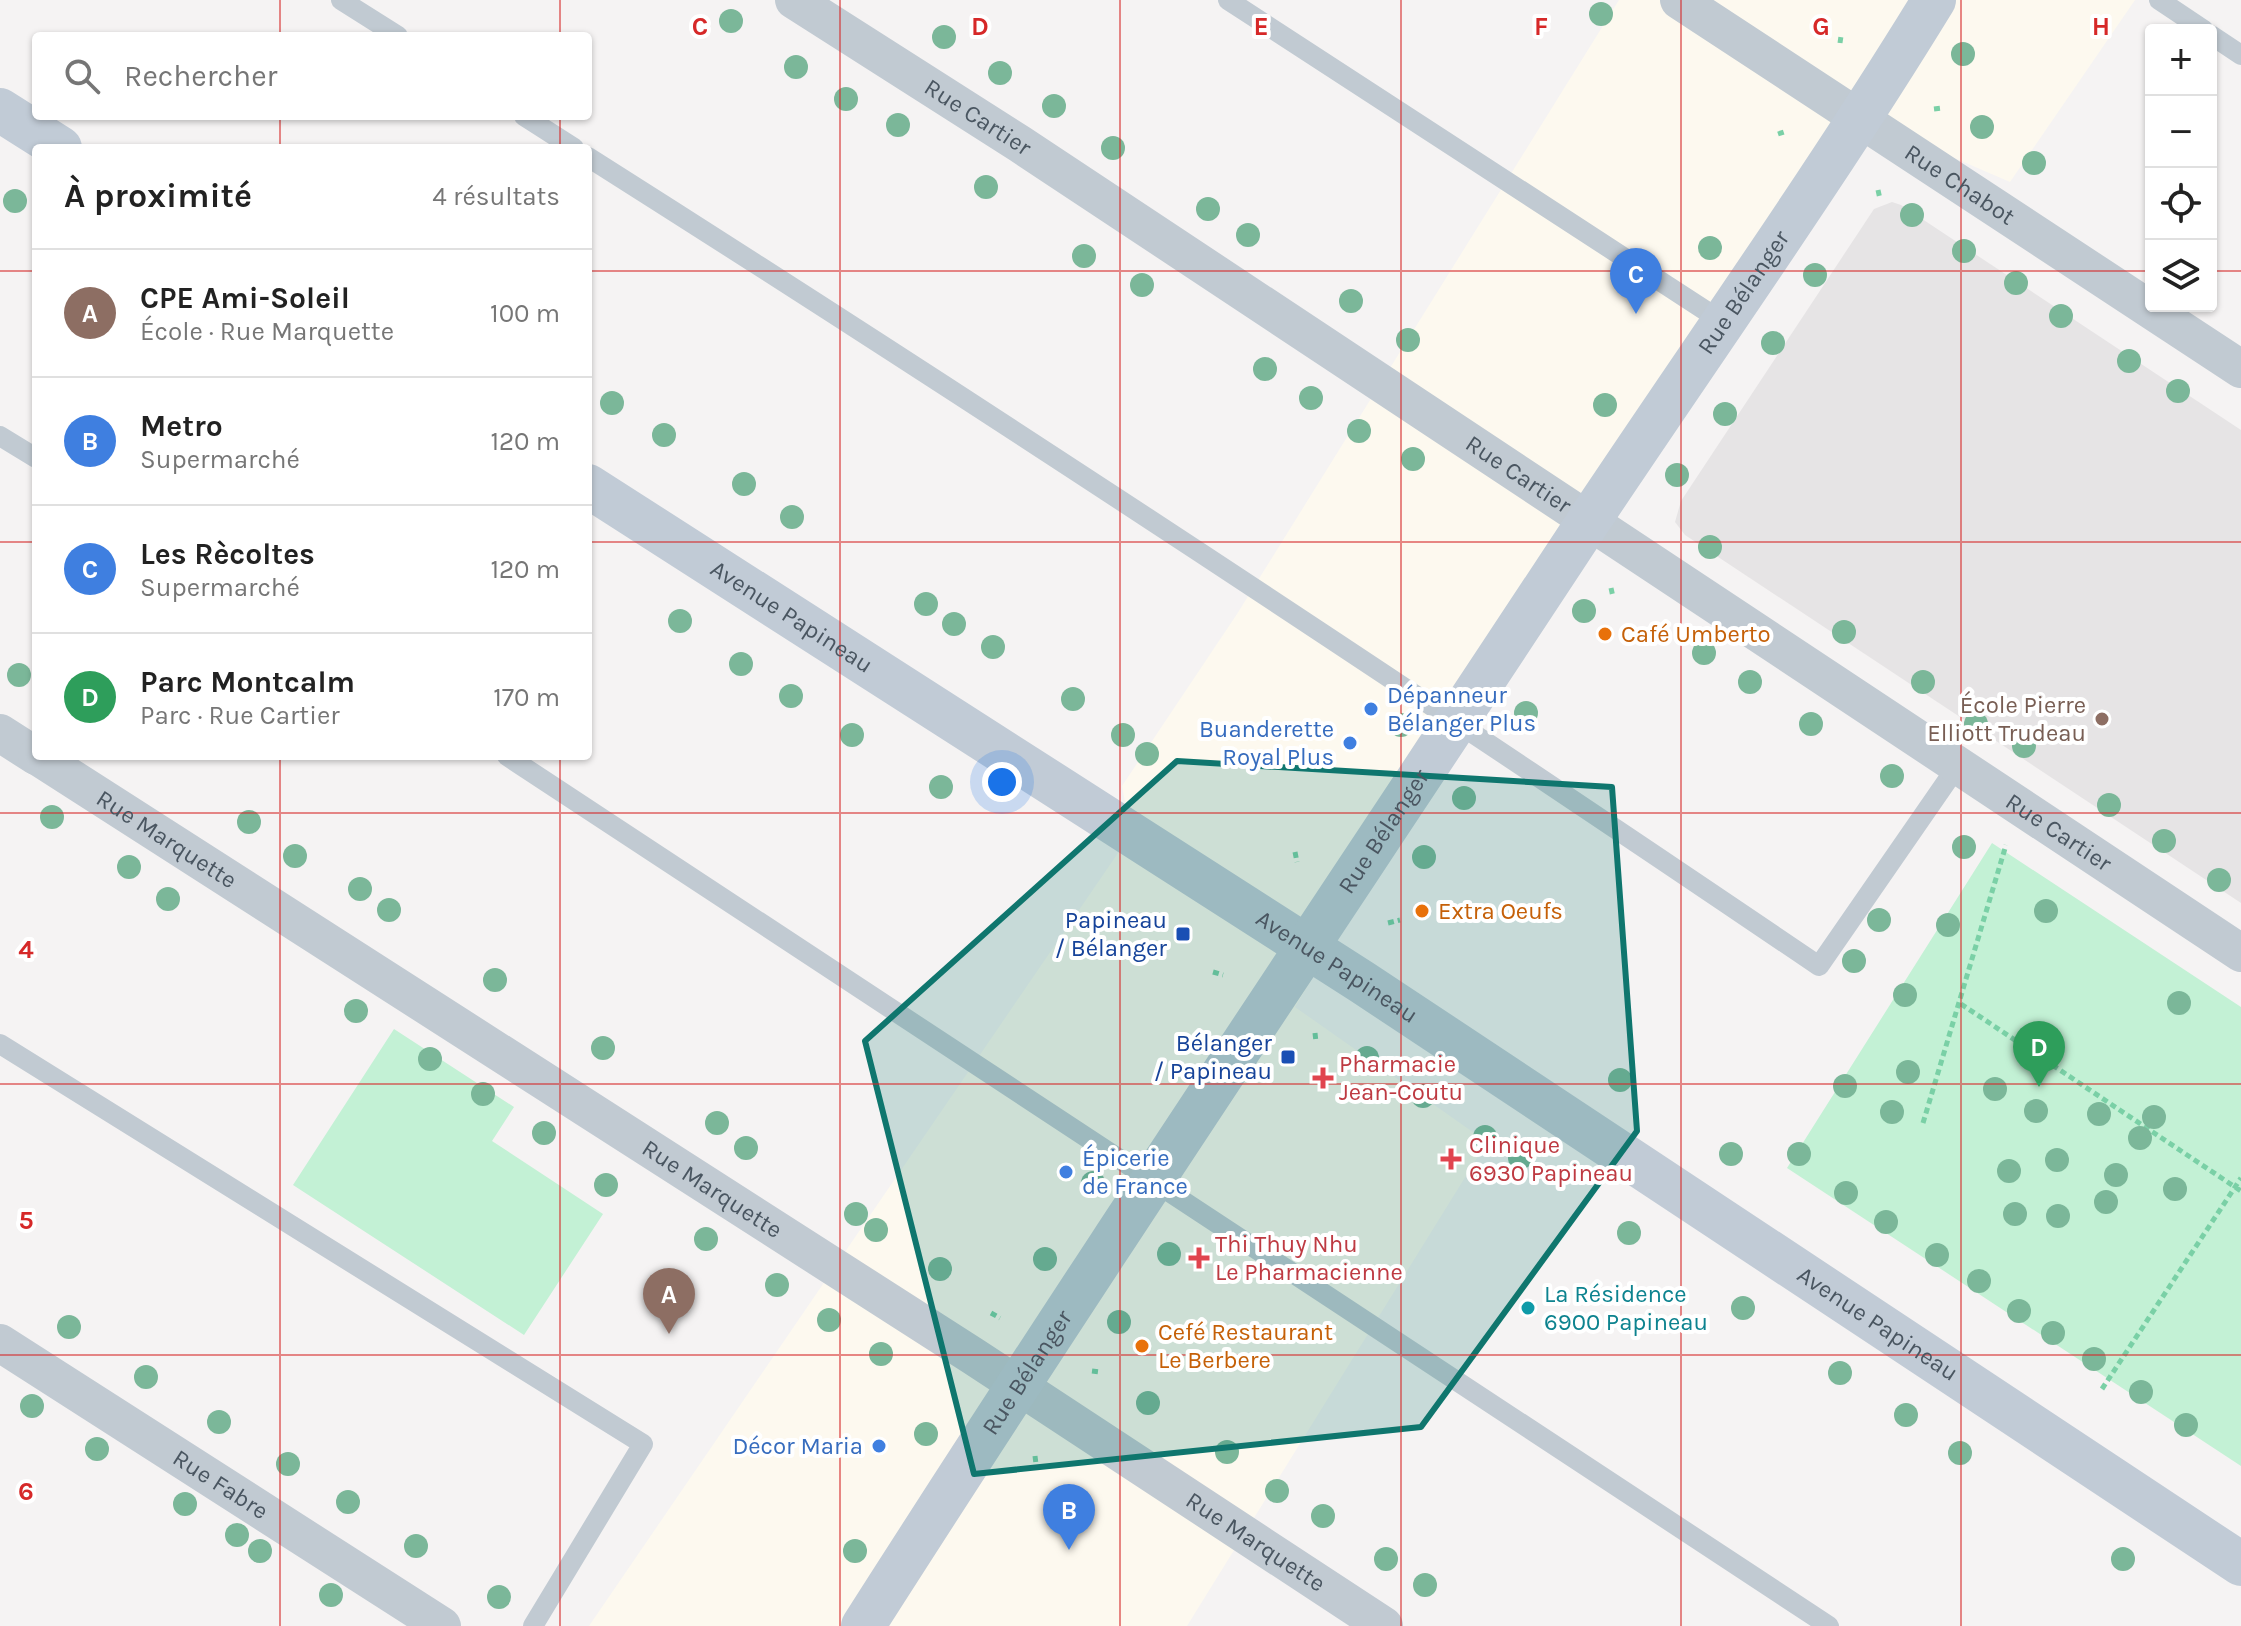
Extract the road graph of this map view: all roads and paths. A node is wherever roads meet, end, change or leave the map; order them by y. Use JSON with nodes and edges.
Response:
{"nodes":[{"id":1,"x":341,"y":0,"type":"edge"},
{"id":2,"x":794,"y":0,"type":"edge"},
{"id":3,"x":1228,"y":0,"type":"edge"},
{"id":4,"x":1679,"y":0,"type":"edge"},
{"id":5,"x":1934,"y":0,"type":"edge"},
{"id":6,"x":2159,"y":0,"type":"edge"},
{"id":7,"x":2195,"y":24,"type":"edge"},
{"id":8,"x":392,"y":32,"type":"edge"},
{"id":9,"x":2217,"y":39,"type":"edge"},
{"id":10,"x":2241,"y":55,"type":"edge"},
{"id":11,"x":0,"y":110,"type":"edge"},
{"id":12,"x":1862,"y":118,"type":"junction"},
{"id":13,"x":530,"y":120,"type":"edge"},
{"id":14,"x":54,"y":144,"type":"edge"},
{"id":15,"x":568,"y":144,"type":"edge"},
{"id":16,"x":592,"y":160,"type":"edge"},
{"id":17,"x":1878,"y":190,"type":"dead end"},
{"id":18,"x":1880,"y":199,"type":"dead end"},
{"id":19,"x":1723,"y":322,"type":"junction"},
{"id":20,"x":2241,"y":369,"type":"edge"},
{"id":21,"x":0,"y":436,"type":"edge"},
{"id":22,"x":32,"y":456,"type":"edge"},
{"id":23,"x":592,"y":489,"type":"edge"},
{"id":24,"x":1590,"y":520,"type":"junction"},
{"id":25,"x":1611,"y":588,"type":"dead end"},
{"id":26,"x":1613,"y":597,"type":"dead end"},
{"id":27,"x":1456,"y":723,"type":"junction"},
{"id":28,"x":0,"y":733,"type":"edge"},
{"id":29,"x":32,"y":753,"type":"edge"},
{"id":30,"x":42,"y":760,"type":"edge"},
{"id":31,"x":513,"y":760,"type":"edge"},
{"id":32,"x":1958,"y":765,"type":"junction"},
{"id":33,"x":2008,"y":840,"type":"dead end"},
{"id":34,"x":1295,"y":852,"type":"dead end"},
{"id":35,"x":1297,"y":862,"type":"dead end"},
{"id":36,"x":1400,"y":920,"type":"dead end"},
{"id":37,"x":1388,"y":923,"type":"dead end"},
{"id":38,"x":1306,"y":946,"type":"junction"},
{"id":39,"x":2241,"y":953,"type":"edge"},
{"id":40,"x":1213,"y":972,"type":"dead end"},
{"id":41,"x":1223,"y":975,"type":"dead end"},
{"id":42,"x":1961,"y":1004,"type":"junction"},
{"id":43,"x":1315,"y":1033,"type":"dead end"},
{"id":44,"x":1316,"y":1042,"type":"dead end"},
{"id":45,"x":0,"y":1044,"type":"edge"},
{"id":46,"x":1923,"y":1123,"type":"dead end"},
{"id":47,"x":2241,"y":1178,"type":"edge"},
{"id":48,"x":1152,"y":1181,"type":"junction"},
{"id":49,"x":2238,"y":1189,"type":"edge"},
{"id":50,"x":991,"y":1313,"type":"dead end"},
{"id":51,"x":1000,"y":1318,"type":"dead end"},
{"id":52,"x":0,"y":1343,"type":"edge"},
{"id":53,"x":1092,"y":1371,"type":"dead end"},
{"id":54,"x":1100,"y":1372,"type":"dead end"},
{"id":55,"x":1018,"y":1385,"type":"junction"},
{"id":56,"x":2102,"y":1389,"type":"dead end"},
{"id":57,"x":2241,"y":1564,"type":"edge"},
{"id":58,"x":442,"y":1626,"type":"edge"},
{"id":59,"x":533,"y":1626,"type":"edge"},
{"id":60,"x":863,"y":1626,"type":"edge"},
{"id":61,"x":1384,"y":1626,"type":"edge"},
{"id":62,"x":1829,"y":1626,"type":"edge"}],
"edges":[{"from":1,"to":8,"type":"lane"},
{"from":2,"to":24,"type":"street","name":"Rue Cartier"},
{"from":3,"to":19,"type":"lane"},
{"from":4,"to":12,"type":"street","name":"Rue Chabot"},
{"from":5,"to":12,"type":"main road","name":"Rue Bélanger"},
{"from":6,"to":7,"type":"lane"},
{"from":9,"to":10,"type":"lane"},
{"from":11,"to":14,"type":"main road"},
{"from":12,"to":19,"type":"main road","name":"Rue Bélanger"},
{"from":12,"to":20,"type":"street","name":"Rue Chabot"},
{"from":13,"to":15,"type":"lane"},
{"from":16,"to":27,"type":"lane"},
{"from":17,"to":18,"type":"path"},
{"from":19,"to":24,"type":"main road","name":"Rue Bélanger"},
{"from":21,"to":22,"type":"lane"},
{"from":23,"to":38,"type":"main road","name":"Avenue Papineau"},
{"from":24,"to":27,"type":"main road","name":"Rue Bélanger"},
{"from":24,"to":32,"type":"street","name":"Rue Cartier"},
{"from":25,"to":26,"type":"path"},
{"from":27,"to":32,"type":"lane"},
{"from":27,"to":38,"type":"main road","name":"Rue Bélanger"},
{"from":28,"to":29,"type":"street","name":"Rue Marquette"},
{"from":30,"to":55,"type":"street","name":"Rue Marquette"},
{"from":31,"to":48,"type":"lane"},
{"from":32,"to":39,"type":"street","name":"Rue Cartier"},
{"from":33,"to":42,"type":"path"},
{"from":34,"to":35,"type":"path"},
{"from":36,"to":37,"type":"path"},
{"from":38,"to":48,"type":"main road","name":"Rue Bélanger"},
{"from":38,"to":57,"type":"main road","name":"Avenue Papineau"},
{"from":40,"to":41,"type":"path"},
{"from":42,"to":46,"type":"path"},
{"from":42,"to":49,"type":"path"},
{"from":43,"to":44,"type":"path"},
{"from":45,"to":59,"type":"lane"},
{"from":47,"to":49,"type":"path"},
{"from":48,"to":55,"type":"main road","name":"Rue Bélanger"},
{"from":48,"to":62,"type":"lane"},
{"from":49,"to":56,"type":"path"},
{"from":50,"to":51,"type":"path"},
{"from":52,"to":58,"type":"street","name":"Rue Fabre"},
{"from":53,"to":54,"type":"path"},
{"from":55,"to":60,"type":"main road","name":"Rue Bélanger"},
{"from":55,"to":61,"type":"street","name":"Rue Marquette"}]}
